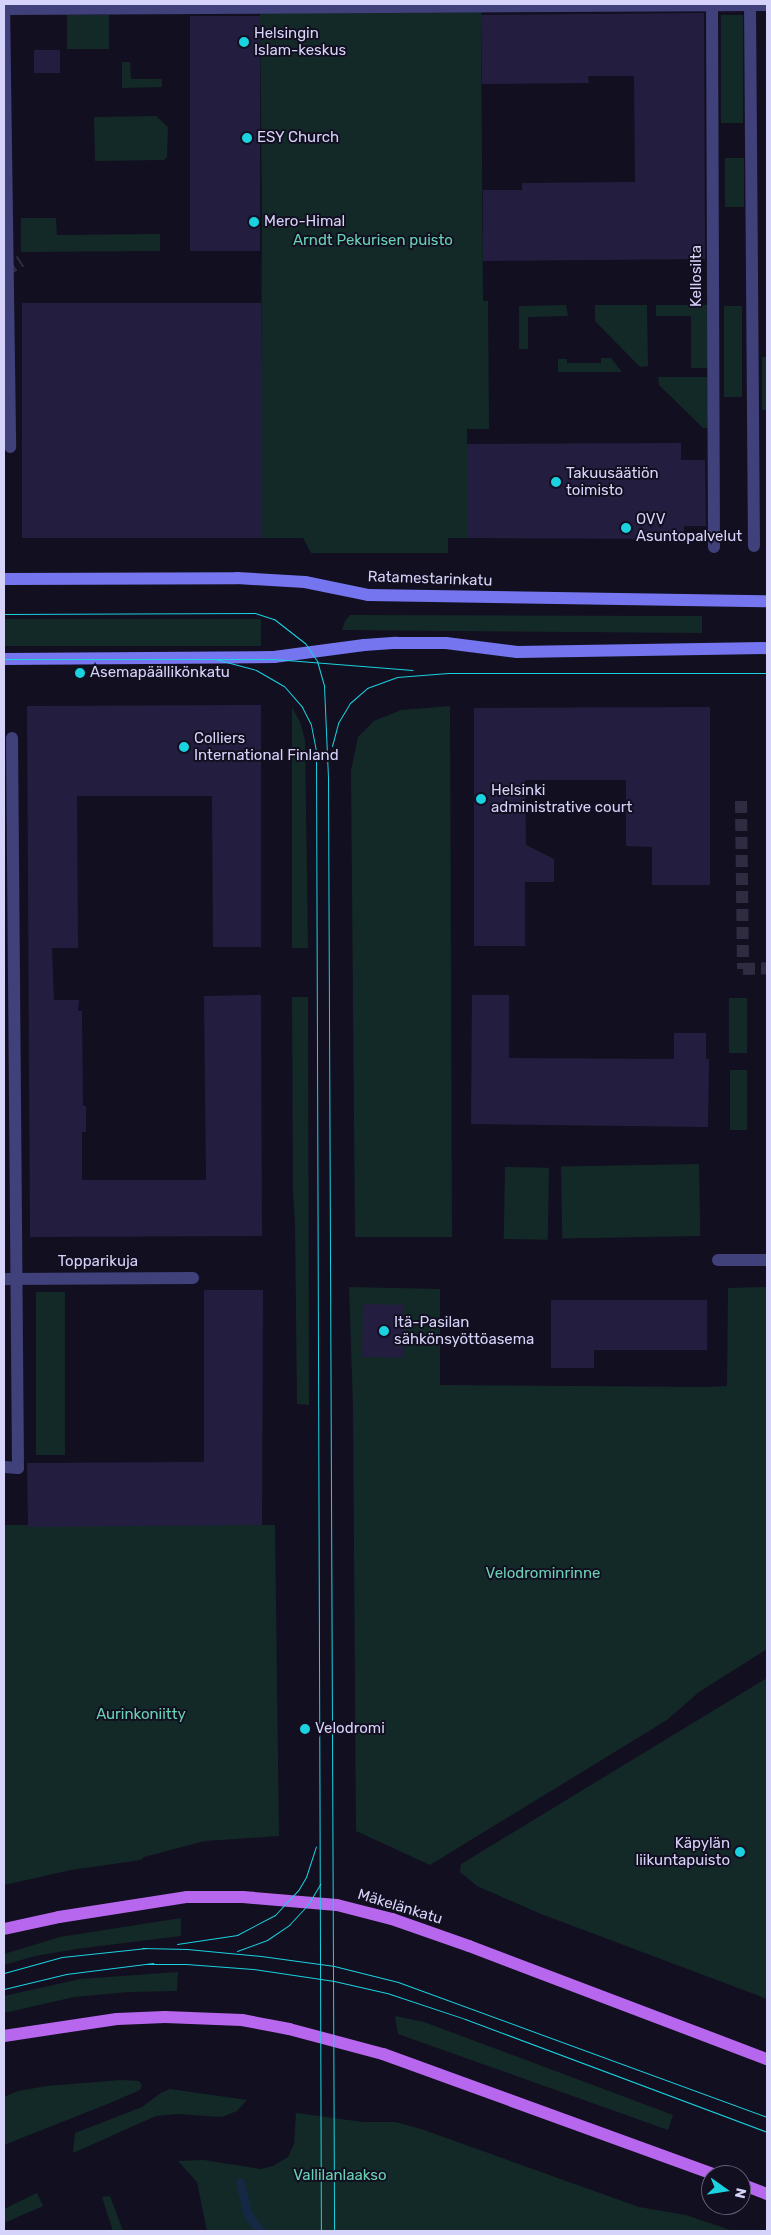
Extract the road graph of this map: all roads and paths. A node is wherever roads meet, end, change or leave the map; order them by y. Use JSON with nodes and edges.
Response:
{"nodes":[{"id":1,"x":4,"y":4,"type":"edge"},
{"id":2,"x":750,"y":4,"type":"edge"},
{"id":3,"x":712,"y":5,"type":"edge"},
{"id":4,"x":767,"y":5,"type":"edge"},
{"id":5,"x":24,"y":7,"type":"edge"},
{"id":6,"x":4,"y":9,"type":"edge"},
{"id":7,"x":5,"y":160,"type":"edge"},
{"id":8,"x":6,"y":298,"type":"edge"},
{"id":9,"x":21,"y":298,"type":"dead end"},
{"id":10,"x":8,"y":440,"type":"edge"},
{"id":11,"x":754,"y":546,"type":"dead end"},
{"id":12,"x":714,"y":547,"type":"dead end"},
{"id":13,"x":4,"y":578,"type":"edge"},
{"id":14,"x":767,"y":601,"type":"edge"},
{"id":15,"x":767,"y":648,"type":"edge"},
{"id":16,"x":4,"y":659,"type":"edge"},
{"id":17,"x":12,"y":738,"type":"dead end"},
{"id":18,"x":8,"y":787,"type":"edge"},
{"id":19,"x":9,"y":919,"type":"edge"},
{"id":20,"x":9,"y":991,"type":"edge"},
{"id":21,"x":10,"y":1245,"type":"edge"},
{"id":22,"x":718,"y":1260,"type":"dead end"},
{"id":23,"x":767,"y":1260,"type":"edge"},
{"id":24,"x":193,"y":1278,"type":"dead end"},
{"id":25,"x":10,"y":1279,"type":"edge"},
{"id":26,"x":4,"y":1468,"type":"edge"},
{"id":27,"x":4,"y":1929,"type":"edge"},
{"id":28,"x":4,"y":2036,"type":"edge"},
{"id":29,"x":767,"y":2059,"type":"edge"},
{"id":30,"x":701,"y":2170,"type":"edge"},
{"id":31,"x":751,"y":2188,"type":"edge"},
{"id":32,"x":767,"y":2194,"type":"edge"}],
"edges":[{"from":1,"to":6,"type":"street"},
{"from":2,"to":3,"type":"street"},
{"from":2,"to":4,"type":"street"},
{"from":2,"to":11,"type":"street"},
{"from":3,"to":5,"type":"street"},
{"from":3,"to":12,"type":"street","name":"Kellosilta"},
{"from":5,"to":6,"type":"street"},
{"from":6,"to":7,"type":"street"},
{"from":7,"to":8,"type":"street"},
{"from":8,"to":9,"type":"street"},
{"from":8,"to":10,"type":"street"},
{"from":13,"to":14,"type":"street","name":"Ratamestarinkatu"},
{"from":15,"to":16,"type":"street"},
{"from":17,"to":18,"type":"street"},
{"from":18,"to":19,"type":"street"},
{"from":19,"to":20,"type":"street"},
{"from":20,"to":21,"type":"street"},
{"from":21,"to":25,"type":"street"},
{"from":22,"to":23,"type":"street"},
{"from":24,"to":25,"type":"street","name":"Topparikuja"},
{"from":25,"to":26,"type":"street"},
{"from":27,"to":29,"type":"main road","name":"Mäkelänkatu"},
{"from":28,"to":30,"type":"main road"},
{"from":31,"to":32,"type":"main road"}]}
